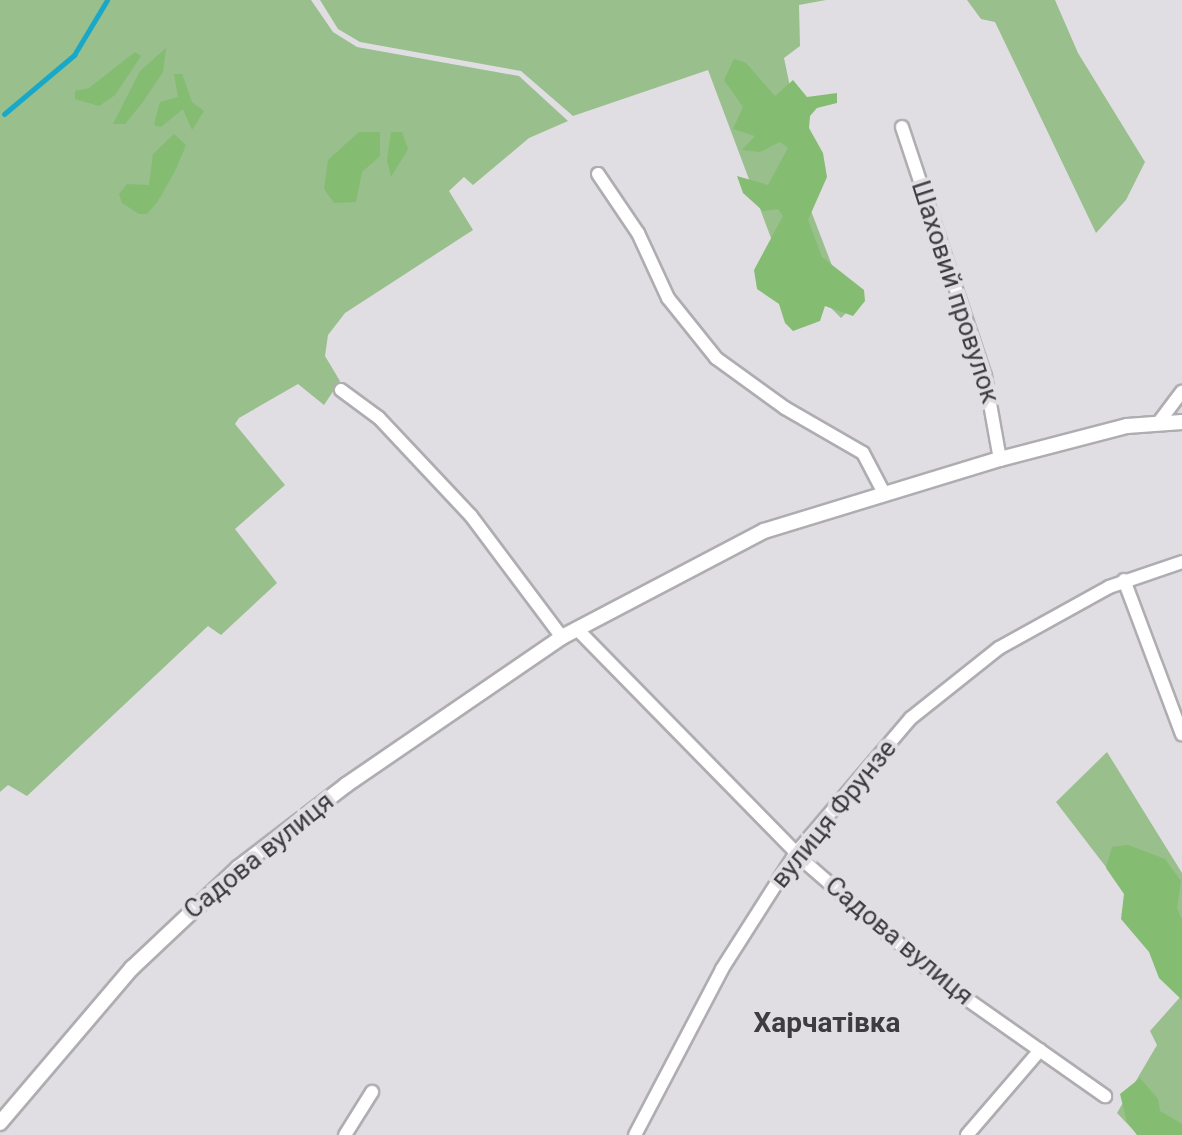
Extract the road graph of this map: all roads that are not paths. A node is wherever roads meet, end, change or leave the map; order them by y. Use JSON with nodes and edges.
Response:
{"nodes":[{"id":1,"x":902,"y":127,"type":"dead end"},
{"id":2,"x":598,"y":174,"type":"dead end"},
{"id":3,"x":341,"y":390,"type":"dead end"},
{"id":4,"x":1182,"y":392,"type":"edge"},
{"id":5,"x":1159,"y":422,"type":"junction"},
{"id":6,"x":1182,"y":422,"type":"edge"},
{"id":7,"x":1000,"y":459,"type":"junction"},
{"id":8,"x":885,"y":495,"type":"junction"},
{"id":9,"x":1182,"y":562,"type":"edge"},
{"id":10,"x":1124,"y":580,"type":"junction"},
{"id":11,"x":577,"y":629,"type":"junction"},
{"id":12,"x":562,"y":637,"type":"junction"},
{"id":13,"x":1182,"y":734,"type":"edge"},
{"id":14,"x":796,"y":853,"type":"junction"},
{"id":15,"x":1040,"y":1050,"type":"junction"},
{"id":16,"x":372,"y":1092,"type":"dead end"},
{"id":17,"x":1105,"y":1096,"type":"dead end"},
{"id":18,"x":0,"y":1123,"type":"edge"},
{"id":19,"x":345,"y":1135,"type":"edge"},
{"id":20,"x":635,"y":1135,"type":"edge"},
{"id":21,"x":967,"y":1135,"type":"edge"}],
"edges":[{"from":1,"to":7,"type":"street","name":"Шаховий провулок"},
{"from":2,"to":8,"type":"street"},
{"from":3,"to":12,"type":"street"},
{"from":4,"to":5,"type":"street"},
{"from":5,"to":6,"type":"street","name":"Садова вулиця"},
{"from":5,"to":7,"type":"street","name":"Садова вулиця"},
{"from":7,"to":8,"type":"street","name":"Садова вулиця"},
{"from":8,"to":11,"type":"street","name":"Садова вулиця"},
{"from":9,"to":10,"type":"street","name":"вулиця Фрунзе"},
{"from":10,"to":13,"type":"street"},
{"from":10,"to":14,"type":"street","name":"вулиця Фрунзе"},
{"from":11,"to":12,"type":"street","name":"Садова вулиця"},
{"from":11,"to":14,"type":"street","name":"Садова вулиця"},
{"from":12,"to":18,"type":"street","name":"Садова вулиця"},
{"from":14,"to":15,"type":"street","name":"Садова вулиця"},
{"from":14,"to":20,"type":"street","name":"вулиця Фрунзе"},
{"from":15,"to":17,"type":"street","name":"Садова вулиця"},
{"from":15,"to":21,"type":"street"},
{"from":16,"to":19,"type":"street"}]}
